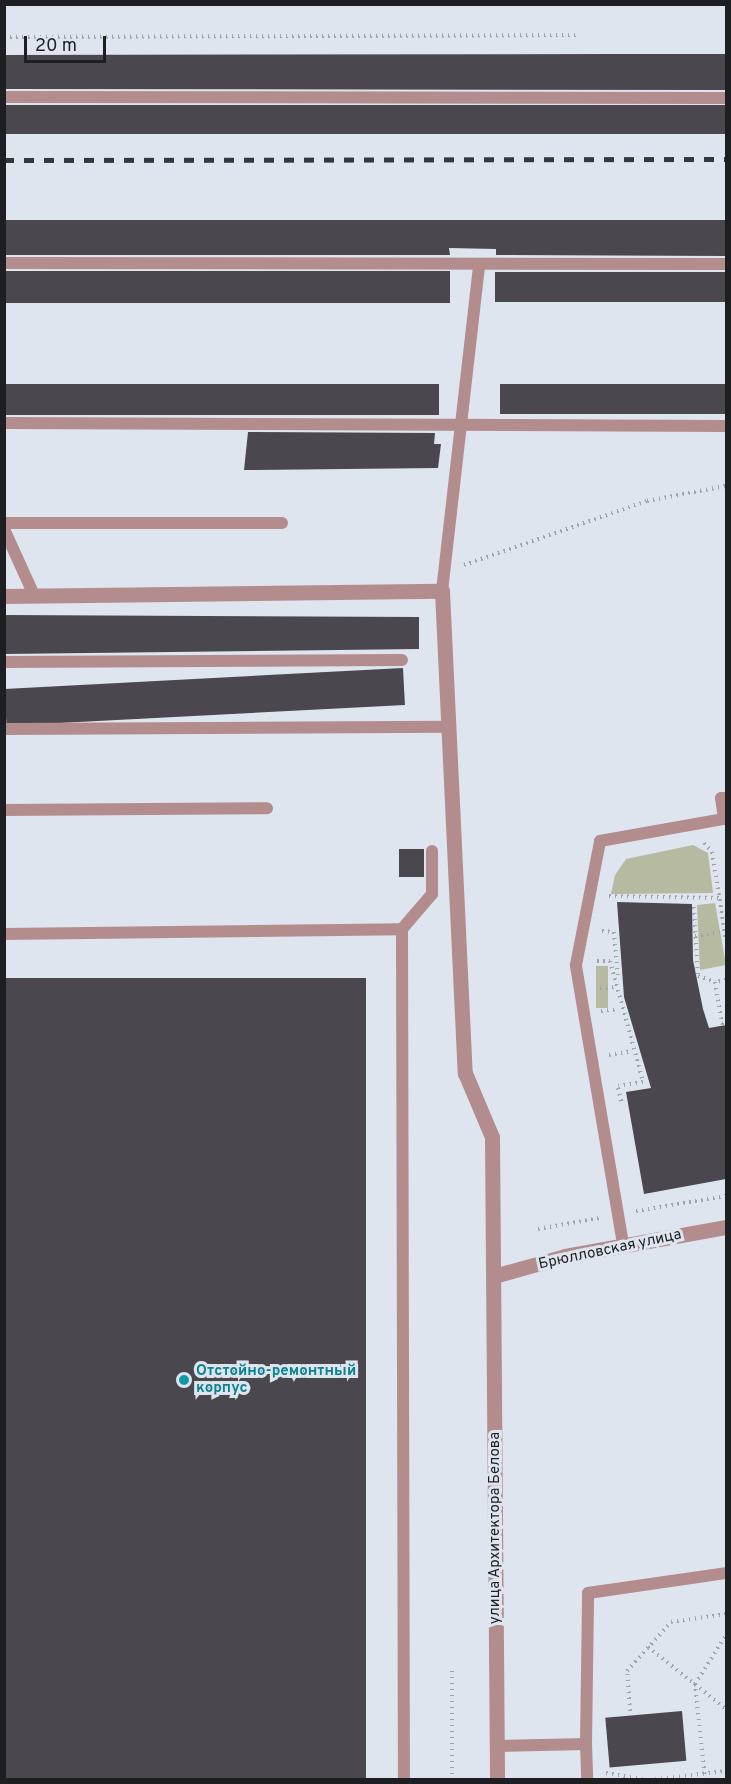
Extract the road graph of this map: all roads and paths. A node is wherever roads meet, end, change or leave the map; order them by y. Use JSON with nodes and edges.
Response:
{"nodes":[{"id":1,"x":579,"y":34,"type":"dead end"},
{"id":2,"x":4,"y":37,"type":"edge"},
{"id":3,"x":4,"y":98,"type":"edge"},
{"id":4,"x":726,"y":98,"type":"edge"},
{"id":5,"x":4,"y":264,"type":"edge"},
{"id":6,"x":479,"y":264,"type":"junction"},
{"id":7,"x":726,"y":264,"type":"edge"},
{"id":8,"x":4,"y":423,"type":"edge"},
{"id":9,"x":726,"y":426,"type":"edge"},
{"id":10,"x":460,"y":427,"type":"junction"},
{"id":11,"x":726,"y":486,"type":"edge"},
{"id":12,"x":282,"y":522,"type":"dead end"},
{"id":13,"x":4,"y":523,"type":"edge"},
{"id":14,"x":4,"y":529,"type":"edge"},
{"id":15,"x":444,"y":571,"type":"junction"},
{"id":16,"x":442,"y":591,"type":"junction"},
{"id":17,"x":34,"y":595,"type":"junction"},
{"id":18,"x":4,"y":596,"type":"edge"},
{"id":19,"x":402,"y":660,"type":"dead end"},
{"id":20,"x":4,"y":662,"type":"edge"},
{"id":21,"x":450,"y":727,"type":"junction"},
{"id":22,"x":4,"y":729,"type":"edge"},
{"id":23,"x":726,"y":798,"type":"edge"},
{"id":24,"x":267,"y":808,"type":"dead end"},
{"id":25,"x":4,"y":810,"type":"edge"},
{"id":26,"x":700,"y":841,"type":"dead end"},
{"id":27,"x":432,"y":851,"type":"dead end"},
{"id":28,"x":608,"y":886,"type":"dead end"},
{"id":29,"x":606,"y":896,"type":"junction"},
{"id":30,"x":719,"y":897,"type":"junction"},
{"id":31,"x":603,"y":907,"type":"dead end"},
{"id":32,"x":694,"y":908,"type":"dead end"},
{"id":33,"x":601,"y":919,"type":"dead end"},
{"id":34,"x":402,"y":929,"type":"junction"},
{"id":35,"x":598,"y":931,"type":"junction"},
{"id":36,"x":725,"y":932,"type":"edge"},
{"id":37,"x":4,"y":934,"type":"edge"},
{"id":38,"x":695,"y":936,"type":"junction"},
{"id":39,"x":726,"y":940,"type":"edge"},
{"id":40,"x":596,"y":941,"type":"dead end"},
{"id":41,"x":594,"y":951,"type":"dead end"},
{"id":42,"x":592,"y":961,"type":"junction"},
{"id":43,"x":593,"y":970,"type":"dead end"},
{"id":44,"x":618,"y":977,"type":"dead end"},
{"id":45,"x":595,"y":980,"type":"dead end"},
{"id":46,"x":726,"y":980,"type":"edge"},
{"id":47,"x":715,"y":981,"type":"junction"},
{"id":48,"x":615,"y":987,"type":"junction"},
{"id":49,"x":597,"y":989,"type":"junction"},
{"id":50,"x":619,"y":1009,"type":"junction"},
{"id":51,"x":601,"y":1011,"type":"junction"},
{"id":52,"x":602,"y":1022,"type":"dead end"},
{"id":53,"x":726,"y":1023,"type":"edge"},
{"id":54,"x":606,"y":1044,"type":"dead end"},
{"id":55,"x":632,"y":1051,"type":"junction"},
{"id":56,"x":608,"y":1055,"type":"junction"},
{"id":57,"x":611,"y":1065,"type":"dead end"},
{"id":58,"x":615,"y":1076,"type":"dead end"},
{"id":59,"x":618,"y":1086,"type":"junction"},
{"id":60,"x":624,"y":1115,"type":"dead end"},
{"id":61,"x":726,"y":1227,"type":"edge"},
{"id":62,"x":623,"y":1245,"type":"junction"},
{"id":63,"x":494,"y":1276,"type":"junction"},
{"id":64,"x":726,"y":1573,"type":"edge"},
{"id":65,"x":726,"y":1614,"type":"edge"},
{"id":66,"x":726,"y":1635,"type":"edge"},
{"id":67,"x":648,"y":1647,"type":"junction"},
{"id":68,"x":452,"y":1668,"type":"dead end"},
{"id":69,"x":695,"y":1684,"type":"junction"},
{"id":70,"x":726,"y":1709,"type":"edge"},
{"id":71,"x":630,"y":1710,"type":"dead end"},
{"id":72,"x":586,"y":1744,"type":"junction"},
{"id":73,"x":496,"y":1746,"type":"junction"},
{"id":74,"x":726,"y":1771,"type":"edge"},
{"id":75,"x":704,"y":1774,"type":"junction"},
{"id":76,"x":404,"y":1779,"type":"edge"},
{"id":77,"x":452,"y":1779,"type":"edge"},
{"id":78,"x":497,"y":1779,"type":"edge"},
{"id":79,"x":587,"y":1779,"type":"edge"},
{"id":80,"x":649,"y":1779,"type":"edge"},
{"id":81,"x":703,"y":1779,"type":"edge"}],
"edges":[{"from":1,"to":2,"type":"path"},
{"from":3,"to":4,"type":"lane"},
{"from":5,"to":6,"type":"lane"},
{"from":6,"to":7,"type":"lane"},
{"from":6,"to":10,"type":"lane"},
{"from":8,"to":10,"type":"lane"},
{"from":9,"to":10,"type":"lane"},
{"from":10,"to":15,"type":"lane"},
{"from":11,"to":15,"type":"path"},
{"from":12,"to":13,"type":"lane"},
{"from":14,"to":17,"type":"lane"},
{"from":15,"to":16,"type":"lane"},
{"from":16,"to":17,"type":"street"},
{"from":16,"to":21,"type":"street","name":"улица Архитектора Белова"},
{"from":17,"to":18,"type":"street"},
{"from":19,"to":20,"type":"lane"},
{"from":21,"to":22,"type":"lane"},
{"from":21,"to":63,"type":"street","name":"улица Архитектора Белова"},
{"from":23,"to":62,"type":"lane"},
{"from":24,"to":25,"type":"lane"},
{"from":26,"to":30,"type":"path"},
{"from":27,"to":34,"type":"lane"},
{"from":28,"to":29,"type":"path"},
{"from":29,"to":30,"type":"path"},
{"from":29,"to":31,"type":"path"},
{"from":30,"to":36,"type":"path"},
{"from":32,"to":38,"type":"path"},
{"from":33,"to":35,"type":"path"},
{"from":34,"to":37,"type":"lane"},
{"from":34,"to":76,"type":"lane"},
{"from":35,"to":40,"type":"path"},
{"from":35,"to":44,"type":"path"},
{"from":36,"to":38,"type":"path"},
{"from":36,"to":39,"type":"path"},
{"from":38,"to":47,"type":"path"},
{"from":41,"to":42,"type":"path"},
{"from":42,"to":43,"type":"path"},
{"from":42,"to":48,"type":"path"},
{"from":45,"to":49,"type":"path"},
{"from":46,"to":47,"type":"path"},
{"from":47,"to":53,"type":"path"},
{"from":48,"to":49,"type":"path"},
{"from":48,"to":50,"type":"path"},
{"from":49,"to":51,"type":"path"},
{"from":50,"to":51,"type":"path"},
{"from":50,"to":55,"type":"path"},
{"from":51,"to":52,"type":"path"},
{"from":54,"to":56,"type":"path"},
{"from":55,"to":56,"type":"path"},
{"from":55,"to":59,"type":"path"},
{"from":56,"to":57,"type":"path"},
{"from":58,"to":59,"type":"path"},
{"from":59,"to":60,"type":"path"},
{"from":61,"to":62,"type":"street","name":"Брюлловская улица"},
{"from":62,"to":63,"type":"street","name":"Брюлловская улица"},
{"from":63,"to":73,"type":"street","name":"улица Архитектора Белова"},
{"from":64,"to":72,"type":"lane"},
{"from":65,"to":67,"type":"path"},
{"from":66,"to":69,"type":"path"},
{"from":67,"to":69,"type":"path"},
{"from":67,"to":71,"type":"path"},
{"from":68,"to":77,"type":"path"},
{"from":69,"to":70,"type":"path"},
{"from":69,"to":75,"type":"path"},
{"from":72,"to":73,"type":"lane"},
{"from":72,"to":79,"type":"lane"},
{"from":73,"to":78,"type":"street","name":"улица Архитектора Белова"},
{"from":74,"to":75,"type":"path"},
{"from":75,"to":80,"type":"path"},
{"from":75,"to":81,"type":"path"}]}
